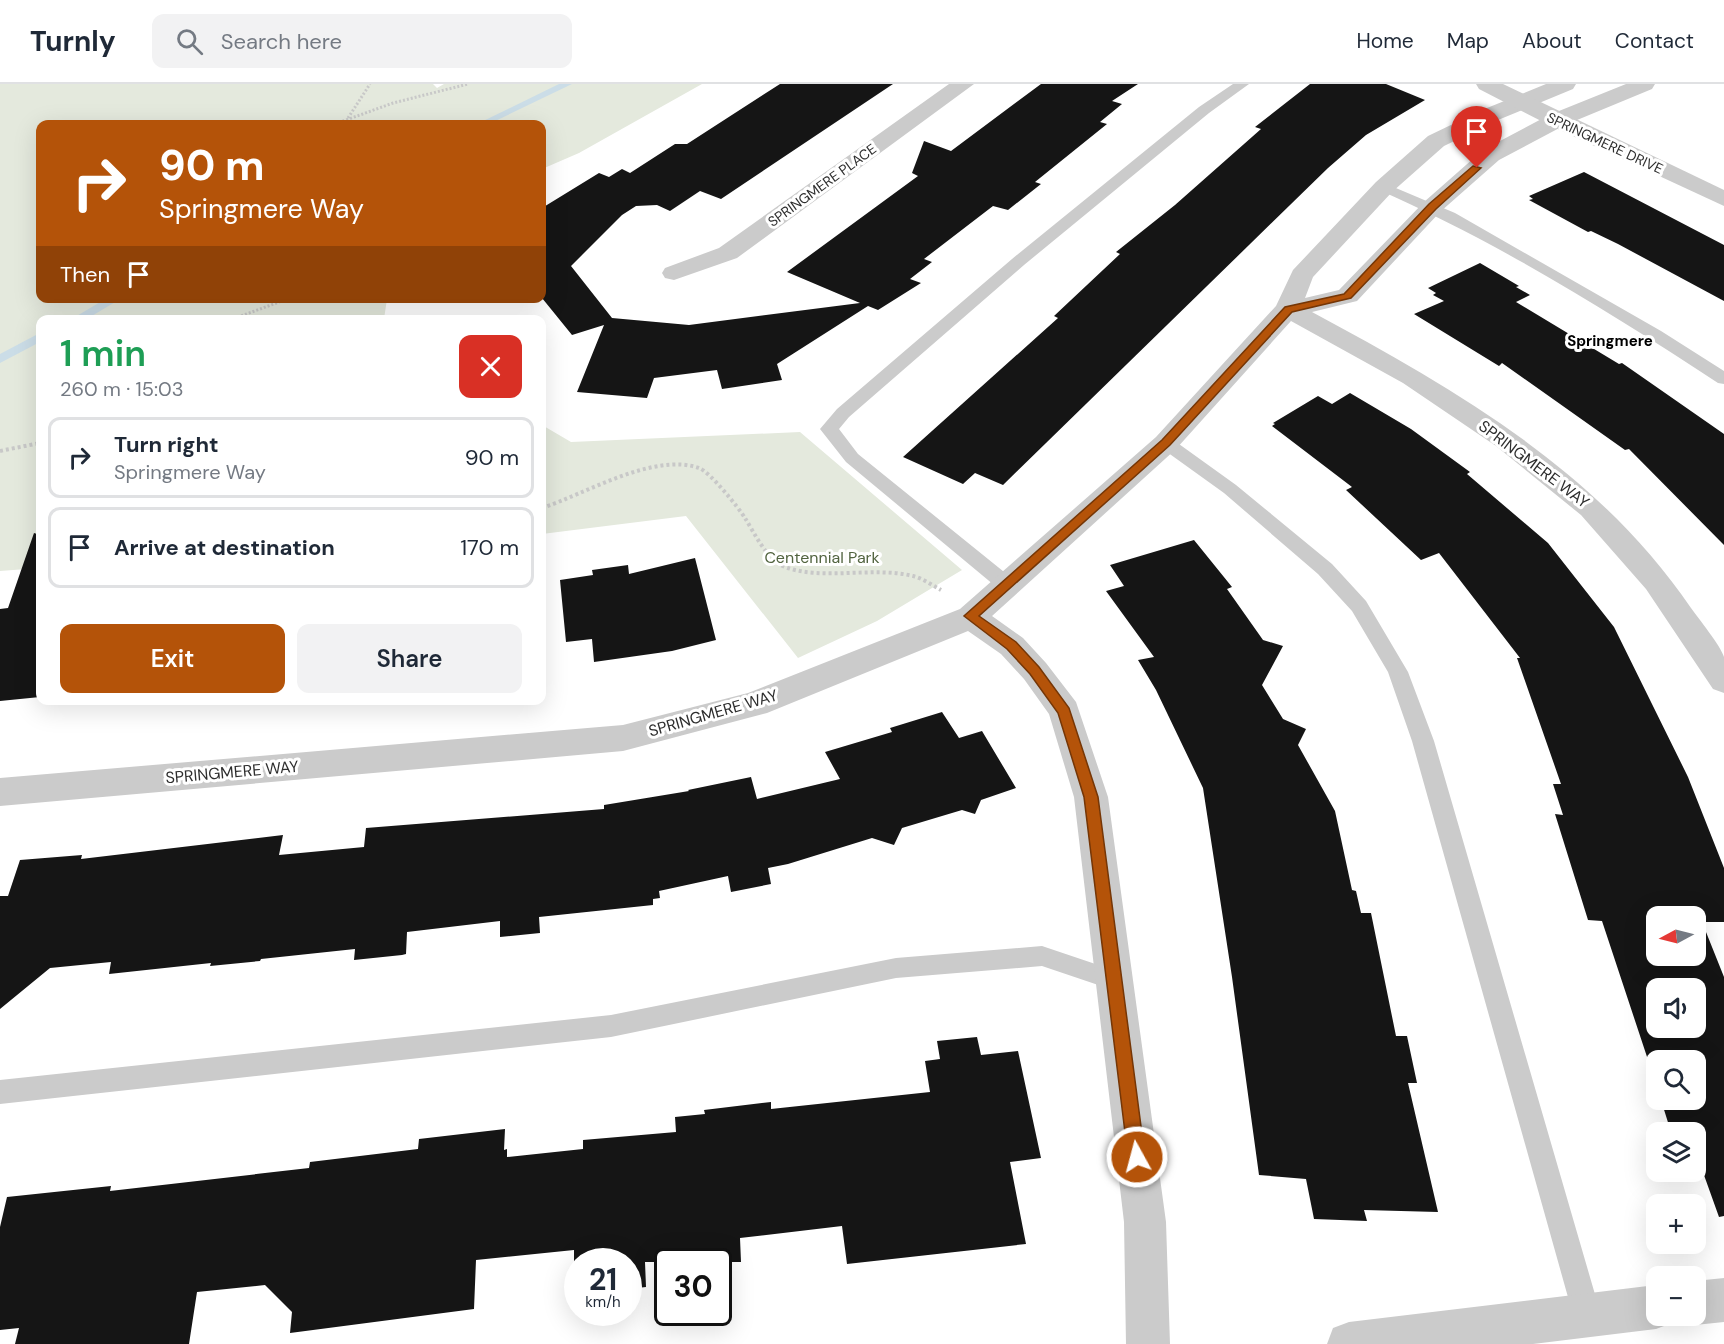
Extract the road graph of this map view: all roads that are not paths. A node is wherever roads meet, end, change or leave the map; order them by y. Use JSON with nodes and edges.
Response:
{"nodes":[{"id":1,"x":963,"y":84,"type":"edge"},
{"id":2,"x":1242,"y":84,"type":"edge"},
{"id":3,"x":1488,"y":84,"type":"edge"},
{"id":4,"x":1565,"y":84,"type":"edge"},
{"id":5,"x":1644,"y":84,"type":"edge"},
{"id":6,"x":1522,"y":103,"type":"junction"},
{"id":7,"x":1557,"y":120,"type":"junction"},
{"id":8,"x":1384,"y":187,"type":"junction"},
{"id":9,"x":1724,"y":199,"type":"edge"},
{"id":10,"x":1432,"y":207,"type":"junction"},
{"id":11,"x":674,"y":273,"type":"dead end"},
{"id":12,"x":1288,"y":309,"type":"junction"},
{"id":13,"x":1724,"y":378,"type":"edge"},
{"id":14,"x":1166,"y":443,"type":"junction"},
{"id":15,"x":1006,"y":585,"type":"junction"},
{"id":16,"x":971,"y":616,"type":"junction"},
{"id":17,"x":1724,"y":681,"type":"edge"},
{"id":18,"x":0,"y":792,"type":"edge"},
{"id":19,"x":1116,"y":981,"type":"junction"},
{"id":20,"x":0,"y":1092,"type":"edge"},
{"id":21,"x":1724,"y":1300,"type":"edge"},
{"id":22,"x":1706,"y":1302,"type":"edge"},
{"id":23,"x":1646,"y":1308,"type":"edge"},
{"id":24,"x":1587,"y":1315,"type":"junction"},
{"id":25,"x":1148,"y":1344,"type":"edge"},
{"id":26,"x":1349,"y":1344,"type":"edge"}],
"edges":[{"from":1,"to":11,"type":"street","name":"SPRINGMERE PLACE"},
{"from":2,"to":15,"type":"lane"},
{"from":3,"to":6,"type":"street","name":"SPRINGMERE DRIVE"},
{"from":4,"to":6,"type":"street","name":"SPRINGMERE WAY"},
{"from":5,"to":7,"type":"street"},
{"from":6,"to":7,"type":"street","name":"SPRINGMERE DRIVE"},
{"from":6,"to":8,"type":"street","name":"SPRINGMERE WAY"},
{"from":7,"to":9,"type":"street","name":"SPRINGMERE DRIVE"},
{"from":7,"to":10,"type":"street"},
{"from":8,"to":10,"type":"lane"},
{"from":8,"to":12,"type":"street","name":"SPRINGMERE WAY"},
{"from":10,"to":12,"type":"street"},
{"from":10,"to":13,"type":"lane"},
{"from":12,"to":14,"type":"street","name":"SPRINGMERE WAY"},
{"from":12,"to":17,"type":"street","name":"SPRINGMERE WAY"},
{"from":14,"to":15,"type":"street","name":"SPRINGMERE WAY"},
{"from":14,"to":24,"type":"lane"},
{"from":15,"to":16,"type":"street","name":"SPRINGMERE WAY"},
{"from":16,"to":18,"type":"street","name":"SPRINGMERE WAY"},
{"from":16,"to":19,"type":"street"},
{"from":19,"to":20,"type":"lane"},
{"from":19,"to":25,"type":"street"},
{"from":21,"to":22,"type":"street"},
{"from":23,"to":24,"type":"street"},
{"from":24,"to":26,"type":"street"}]}
